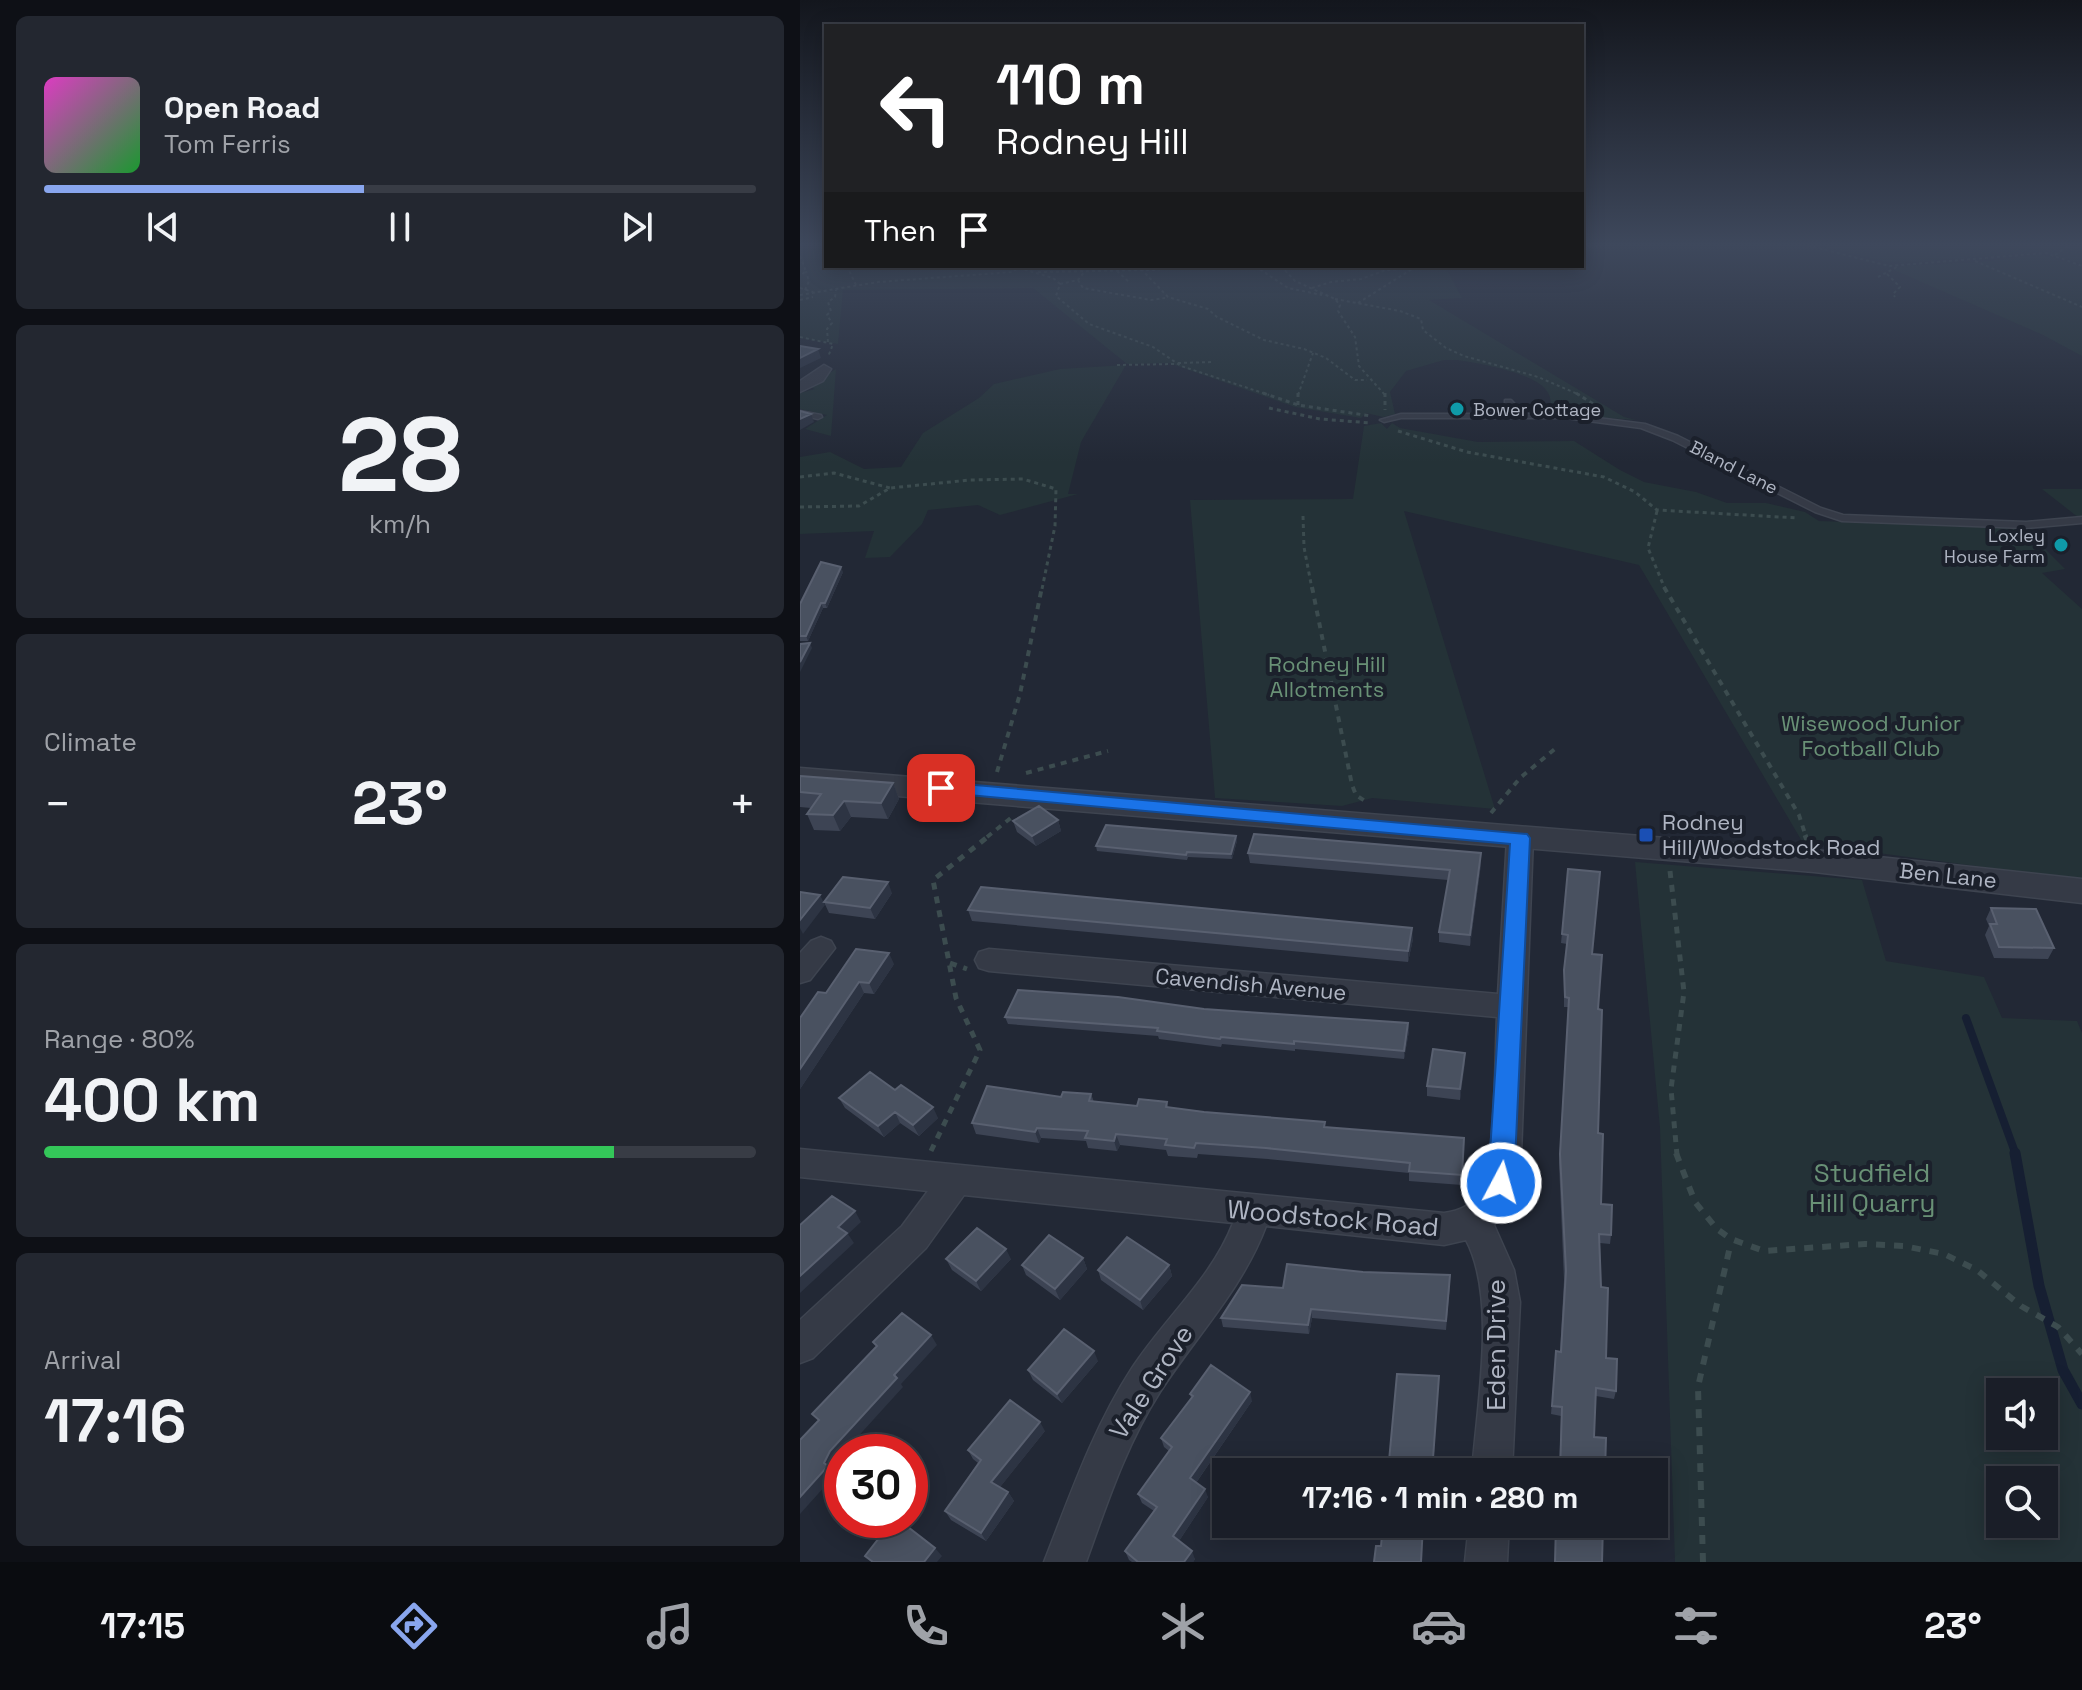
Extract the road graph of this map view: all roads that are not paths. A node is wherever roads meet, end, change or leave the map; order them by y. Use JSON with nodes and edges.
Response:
{"nodes":[{"id":1,"x":824,"y":369,"type":"dead end"},
{"id":2,"x":800,"y":387,"type":"edge"},
{"id":3,"x":1508,"y":402,"type":"dead end"},
{"id":4,"x":800,"y":413,"type":"edge"},
{"id":5,"x":1521,"y":415,"type":"junction"},
{"id":6,"x":818,"y":417,"type":"dead end"},
{"id":7,"x":1384,"y":420,"type":"road end"},
{"id":8,"x":2082,"y":520,"type":"edge"},
{"id":9,"x":800,"y":778,"type":"edge"},
{"id":10,"x":1505,"y":829,"type":"junction"},
{"id":11,"x":2082,"y":891,"type":"edge"},
{"id":12,"x":821,"y":948,"type":"dead end"},
{"id":13,"x":989,"y":960,"type":"dead end"},
{"id":14,"x":800,"y":972,"type":"edge"},
{"id":15,"x":1512,"y":1007,"type":"junction"},
{"id":16,"x":800,"y":1163,"type":"edge"},
{"id":17,"x":955,"y":1180,"type":"junction"},
{"id":18,"x":1254,"y":1212,"type":"junction"},
{"id":19,"x":1475,"y":1223,"type":"junction"},
{"id":20,"x":800,"y":1345,"type":"edge"},
{"id":21,"x":1493,"y":1458,"type":"edge"},
{"id":22,"x":1488,"y":1538,"type":"edge"},
{"id":23,"x":1065,"y":1562,"type":"edge"},
{"id":24,"x":1486,"y":1562,"type":"edge"}],
"edges":[{"from":1,"to":2,"type":"street"},
{"from":3,"to":5,"type":"lane"},
{"from":4,"to":6,"type":"lane"},
{"from":5,"to":7,"type":"lane","name":"Bland Lane"},
{"from":5,"to":8,"type":"lane","name":"Bland Lane"},
{"from":9,"to":10,"type":"street","name":"Ben Lane"},
{"from":10,"to":11,"type":"street","name":"Ben Lane"},
{"from":10,"to":15,"type":"street"},
{"from":12,"to":14,"type":"street"},
{"from":13,"to":15,"type":"street","name":"Cavendish Avenue"},
{"from":15,"to":19,"type":"street"},
{"from":16,"to":17,"type":"street","name":"Woodstock Road"},
{"from":17,"to":18,"type":"street","name":"Woodstock Road"},
{"from":17,"to":20,"type":"street"},
{"from":18,"to":19,"type":"street","name":"Woodstock Road"},
{"from":18,"to":23,"type":"street","name":"Vale Grove"},
{"from":19,"to":21,"type":"street","name":"Eden Drive"},
{"from":22,"to":24,"type":"street"}]}
